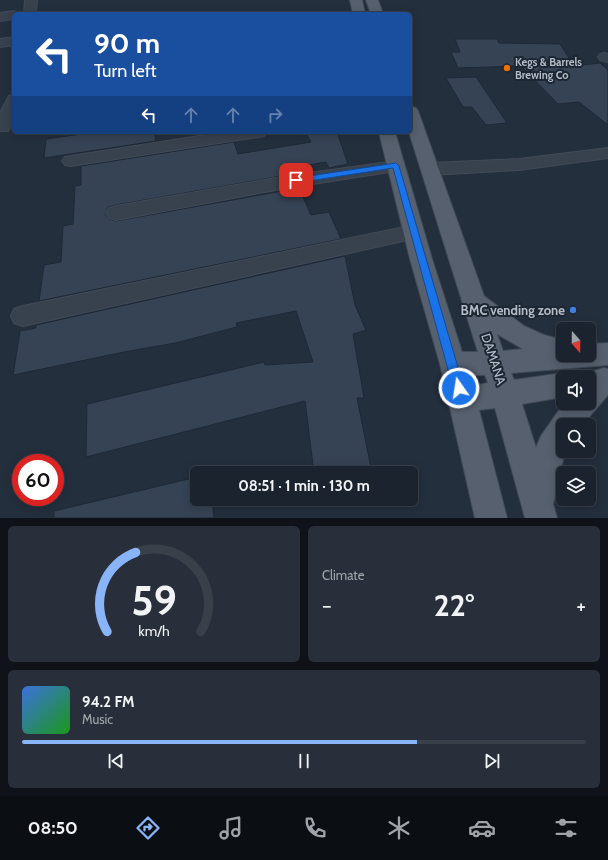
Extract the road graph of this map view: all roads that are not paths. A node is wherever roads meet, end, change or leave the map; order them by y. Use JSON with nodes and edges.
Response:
{"nodes":[{"id":1,"x":32,"y":0,"type":"edge"},
{"id":2,"x":356,"y":0,"type":"edge"},
{"id":3,"x":372,"y":0,"type":"edge"},
{"id":4,"x":28,"y":12,"type":"edge"},
{"id":5,"x":359,"y":12,"type":"edge"},
{"id":6,"x":376,"y":12,"type":"edge"},
{"id":7,"x":12,"y":15,"type":"edge"},
{"id":8,"x":0,"y":17,"type":"edge"},
{"id":9,"x":12,"y":41,"type":"edge"},
{"id":10,"x":0,"y":43,"type":"edge"},
{"id":11,"x":12,"y":104,"type":"edge"},
{"id":12,"x":412,"y":117,"type":"edge"},
{"id":13,"x":2,"y":127,"type":"dead end"},
{"id":14,"x":246,"y":134,"type":"edge"},
{"id":15,"x":387,"y":134,"type":"edge"},
{"id":16,"x":608,"y":153,"type":"edge"},
{"id":17,"x":71,"y":162,"type":"dead end"},
{"id":18,"x":396,"y":166,"type":"junction"},
{"id":19,"x":430,"y":169,"type":"junction"},
{"id":20,"x":116,"y":213,"type":"dead end"},
{"id":21,"x":414,"y":232,"type":"junction"},
{"id":22,"x":475,"y":302,"type":"junction"},
{"id":23,"x":23,"y":316,"type":"dead end"},
{"id":24,"x":556,"y":350,"type":"edge"},
{"id":25,"x":495,"y":363,"type":"junction"},
{"id":26,"x":453,"y":364,"type":"junction"},
{"id":27,"x":597,"y":372,"type":"edge"},
{"id":28,"x":556,"y":386,"type":"edge"},
{"id":29,"x":505,"y":394,"type":"junction"},
{"id":30,"x":461,"y":400,"type":"junction"},
{"id":31,"x":577,"y":410,"type":"edge"},
{"id":32,"x":570,"y":418,"type":"edge"},
{"id":33,"x":556,"y":438,"type":"edge"},
{"id":34,"x":539,"y":512,"type":"edge"},
{"id":35,"x":491,"y":518,"type":"edge"}],
"edges":[{"from":1,"to":4,"type":"street"},
{"from":2,"to":5,"type":"main road"},
{"from":3,"to":6,"type":"main road"},
{"from":7,"to":8,"type":"street"},
{"from":9,"to":10,"type":"street"},
{"from":11,"to":13,"type":"street"},
{"from":12,"to":19,"type":"main road","name":"DAMANA"},
{"from":14,"to":17,"type":"street"},
{"from":15,"to":18,"type":"main road"},
{"from":16,"to":19,"type":"street"},
{"from":18,"to":20,"type":"street"},
{"from":18,"to":21,"type":"main road"},
{"from":19,"to":22,"type":"main road","name":"DAMANA"},
{"from":21,"to":23,"type":"street"},
{"from":21,"to":26,"type":"main road"},
{"from":22,"to":24,"type":"main road"},
{"from":22,"to":25,"type":"main road","name":"DAMANA"},
{"from":25,"to":26,"type":"main road"},
{"from":25,"to":27,"type":"main road"},
{"from":25,"to":29,"type":"main road","name":"DAMANA"},
{"from":26,"to":30,"type":"main road"},
{"from":28,"to":29,"type":"main road"},
{"from":29,"to":30,"type":"main road"},
{"from":29,"to":34,"type":"main road","name":"DAMANA"},
{"from":30,"to":35,"type":"main road"},
{"from":31,"to":32,"type":"main road"},
{"from":33,"to":34,"type":"main road"}]}
